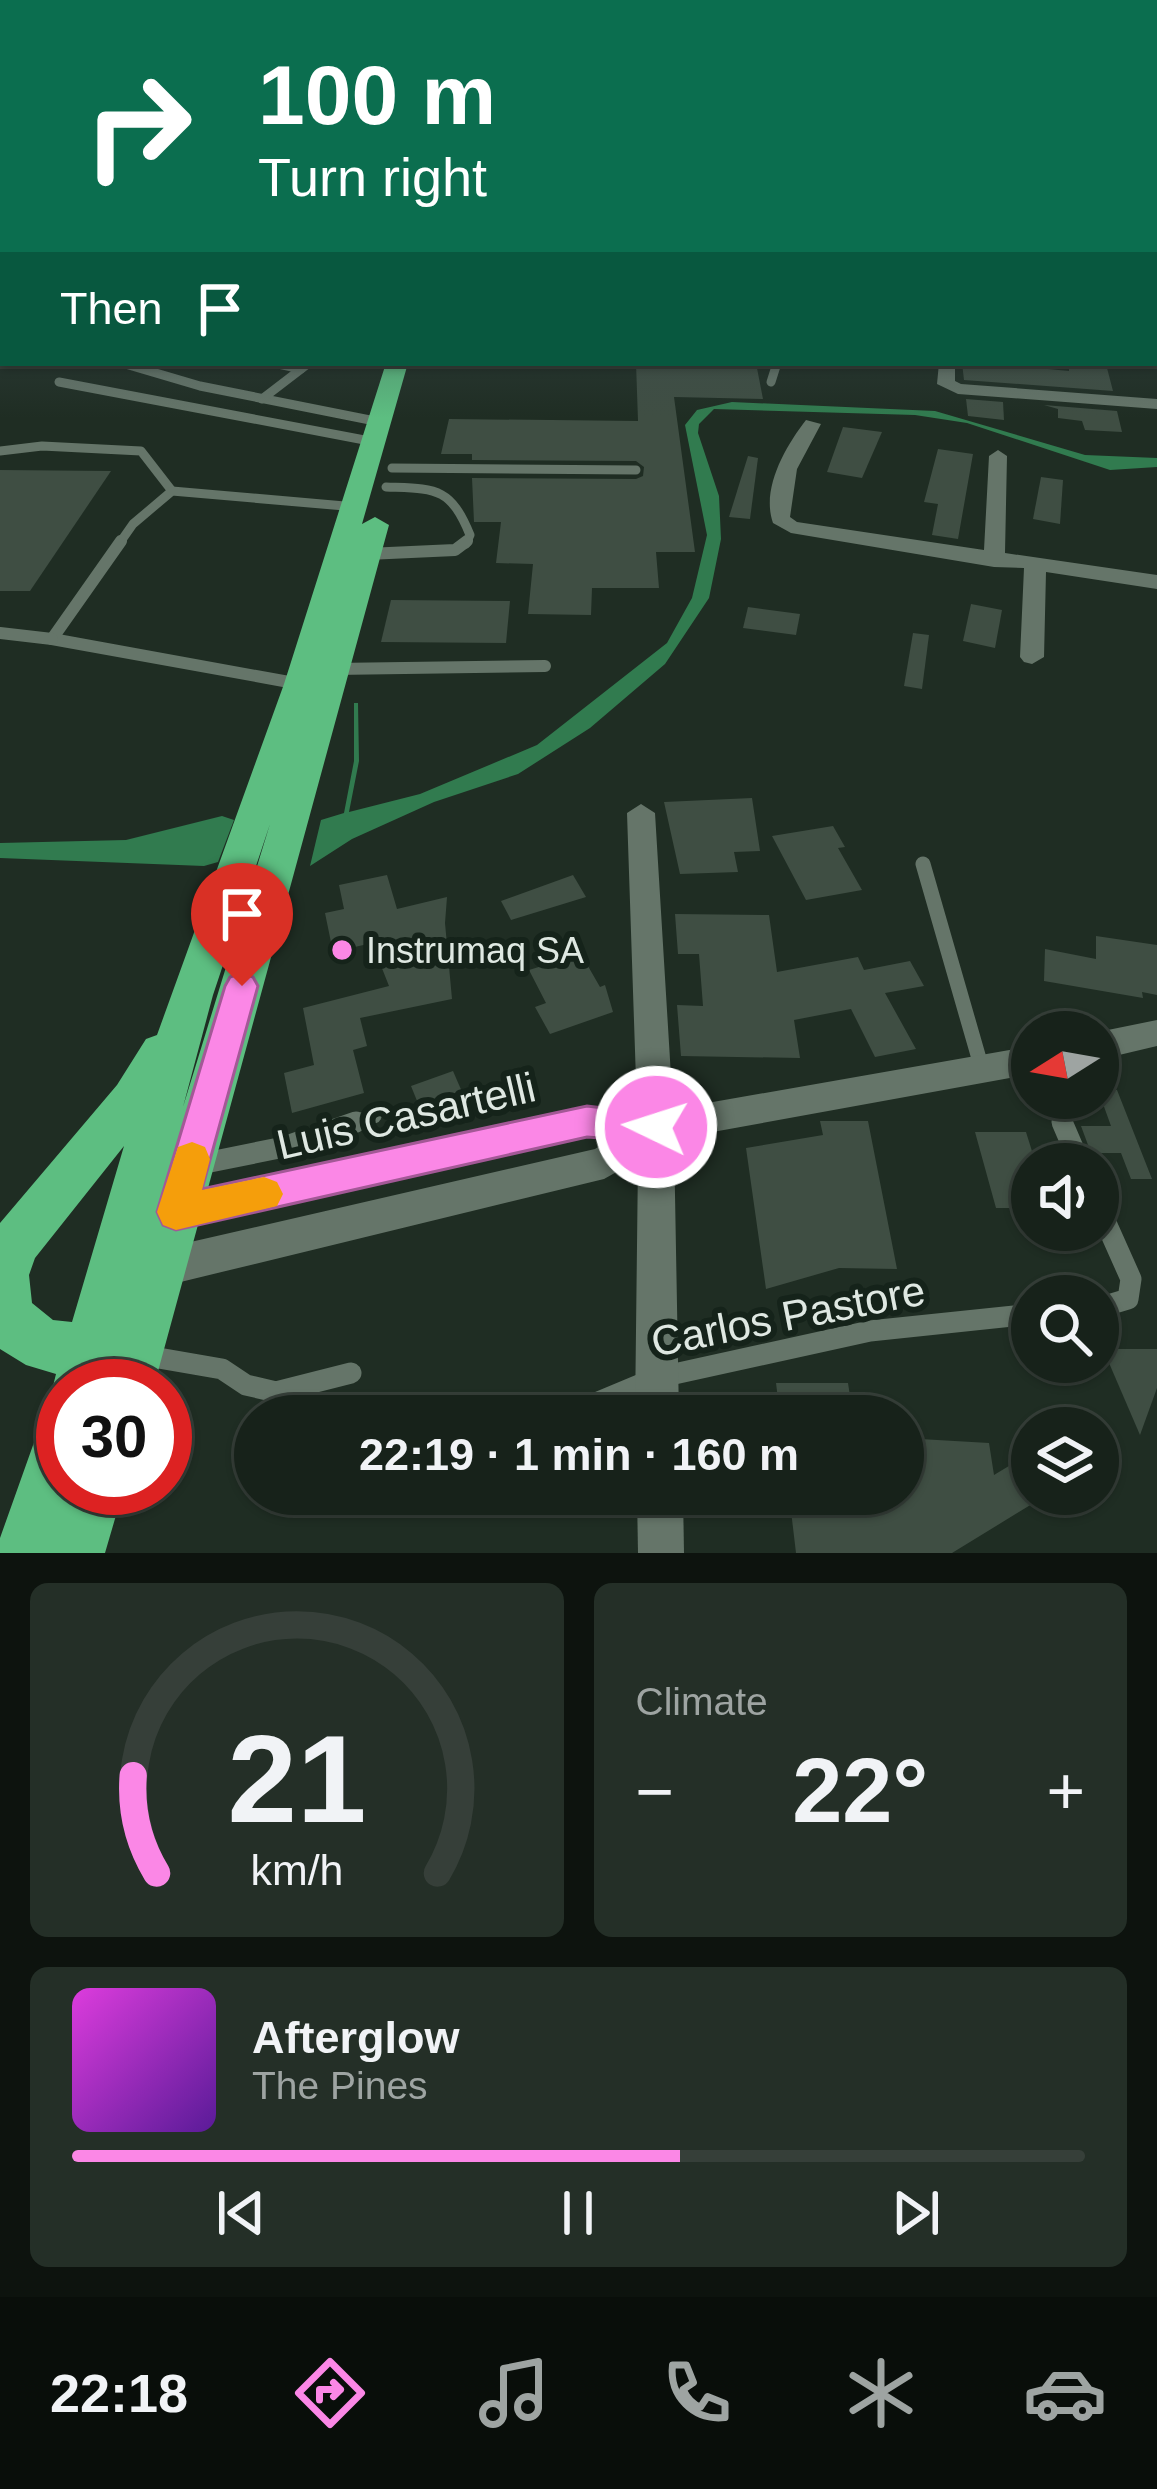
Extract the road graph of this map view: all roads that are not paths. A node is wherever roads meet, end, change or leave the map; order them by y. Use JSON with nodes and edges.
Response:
{"nodes":[{"id":1,"x":134,"y":366,"type":"edge"},
{"id":2,"x":305,"y":366,"type":"edge"},
{"id":3,"x":396,"y":366,"type":"edge"},
{"id":4,"x":421,"y":366,"type":"edge"},
{"id":5,"x":776,"y":366,"type":"edge"},
{"id":6,"x":947,"y":366,"type":"edge"},
{"id":7,"x":59,"y":382,"type":"dead end"},
{"id":8,"x":771,"y":382,"type":"dead end"},
{"id":9,"x":262,"y":399,"type":"junction"},
{"id":10,"x":1157,"y":404,"type":"edge"},
{"id":11,"x":812,"y":424,"type":"dead end"},
{"id":12,"x":0,"y":451,"type":"edge"},
{"id":13,"x":998,"y":456,"type":"dead end"},
{"id":14,"x":378,"y":465,"type":"junction"},
{"id":15,"x":636,"y":470,"type":"dead end"},
{"id":16,"x":172,"y":490,"type":"junction"},
{"id":17,"x":367,"y":554,"type":"junction"},
{"id":18,"x":994,"y":560,"type":"junction"},
{"id":19,"x":1035,"y":566,"type":"junction"},
{"id":20,"x":1157,"y":582,"type":"edge"},
{"id":21,"x":0,"y":632,"type":"edge"},
{"id":22,"x":52,"y":639,"type":"junction"},
{"id":23,"x":1032,"y":657,"type":"dead end"},
{"id":24,"x":545,"y":666,"type":"dead end"},
{"id":25,"x":317,"y":676,"type":"junction"},
{"id":26,"x":641,"y":813,"type":"dead end"},
{"id":27,"x":923,"y":864,"type":"dead end"},
{"id":28,"x":191,"y":995,"type":"junction"},
{"id":29,"x":1157,"y":1033,"type":"edge"},
{"id":30,"x":1119,"y":1041,"type":"edge"},
{"id":31,"x":1011,"y":1064,"type":"edge"},
{"id":32,"x":982,"y":1069,"type":"junction"},
{"id":33,"x":374,"y":1116,"type":"dead end"},
{"id":34,"x":656,"y":1127,"type":"junction"},
{"id":35,"x":183,"y":1189,"type":"junction"},
{"id":36,"x":7,"y":1244,"type":"edge"},
{"id":37,"x":1119,"y":1251,"type":"edge"},
{"id":38,"x":160,"y":1268,"type":"junction"},
{"id":39,"x":1119,"y":1302,"type":"edge"},
{"id":40,"x":1011,"y":1316,"type":"edge"},
{"id":41,"x":80,"y":1359,"type":"edge"},
{"id":42,"x":111,"y":1359,"type":"edge"},
{"id":43,"x":114,"y":1359,"type":"edge"},
{"id":44,"x":192,"y":1369,"type":"edge"},
{"id":45,"x":351,"y":1373,"type":"dead end"},
{"id":46,"x":657,"y":1395,"type":"edge"},
{"id":47,"x":663,"y":1395,"type":"edge"},
{"id":48,"x":39,"y":1515,"type":"edge"},
{"id":49,"x":86,"y":1515,"type":"edge"},
{"id":50,"x":661,"y":1515,"type":"edge"},
{"id":51,"x":26,"y":1553,"type":"edge"},
{"id":52,"x":74,"y":1553,"type":"edge"},
{"id":53,"x":662,"y":1553,"type":"edge"}],
"edges":[{"from":1,"to":9,"type":"lane"},
{"from":2,"to":9,"type":"lane"},
{"from":3,"to":14,"type":"highway"},
{"from":4,"to":14,"type":"highway"},
{"from":5,"to":8,"type":"lane"},
{"from":6,"to":10,"type":"street"},
{"from":7,"to":14,"type":"lane"},
{"from":9,"to":14,"type":"lane"},
{"from":11,"to":18,"type":"street"},
{"from":12,"to":16,"type":"lane"},
{"from":13,"to":18,"type":"street"},
{"from":14,"to":15,"type":"lane"},
{"from":14,"to":16,"type":"lane"},
{"from":14,"to":17,"type":"highway"},
{"from":14,"to":17,"type":"lane"},
{"from":14,"to":25,"type":"highway"},
{"from":16,"to":22,"type":"lane"},
{"from":17,"to":25,"type":"highway"},
{"from":18,"to":19,"type":"street"},
{"from":19,"to":20,"type":"street"},
{"from":19,"to":23,"type":"street"},
{"from":21,"to":22,"type":"lane"},
{"from":22,"to":25,"type":"lane"},
{"from":24,"to":25,"type":"lane"},
{"from":25,"to":28,"type":"highway"},
{"from":25,"to":35,"type":"highway"},
{"from":26,"to":34,"type":"street"},
{"from":27,"to":32,"type":"lane"},
{"from":28,"to":36,"type":"highway"},
{"from":28,"to":42,"type":"highway"},
{"from":29,"to":30,"type":"street"},
{"from":31,"to":32,"type":"street","name":"Luis Casartelli"},
{"from":32,"to":34,"type":"street","name":"Luis Casartelli"},
{"from":33,"to":35,"type":"lane"},
{"from":34,"to":35,"type":"street","name":"Luis Casartelli"},
{"from":34,"to":38,"type":"street","name":"Luis Casartelli"},
{"from":34,"to":46,"type":"street"},
{"from":35,"to":38,"type":"highway"},
{"from":36,"to":41,"type":"highway"},
{"from":37,"to":39,"type":"lane"},
{"from":38,"to":43,"type":"highway"},
{"from":40,"to":47,"type":"lane","name":"Carlos Pastore"},
{"from":44,"to":45,"type":"lane"},
{"from":48,"to":51,"type":"highway"},
{"from":49,"to":52,"type":"highway"},
{"from":50,"to":53,"type":"street"}]}
